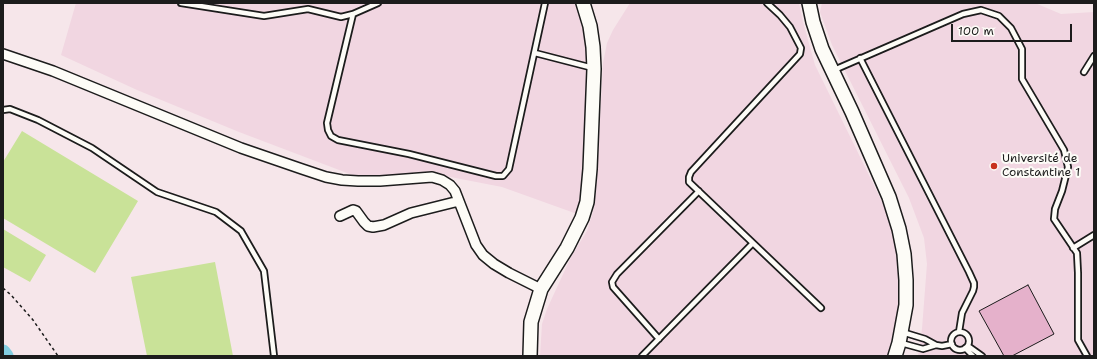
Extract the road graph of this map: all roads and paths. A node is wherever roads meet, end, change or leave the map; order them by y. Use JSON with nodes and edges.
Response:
{"nodes":[{"id":1,"x":181,"y":3,"type":"edge"},
{"id":2,"x":378,"y":3,"type":"edge"},
{"id":3,"x":546,"y":3,"type":"edge"},
{"id":4,"x":584,"y":3,"type":"edge"},
{"id":5,"x":767,"y":3,"type":"edge"},
{"id":6,"x":809,"y":3,"type":"edge"},
{"id":7,"x":353,"y":14,"type":"junction"},
{"id":8,"x":535,"y":53,"type":"junction"},
{"id":9,"x":3,"y":54,"type":"edge"},
{"id":10,"x":1094,"y":56,"type":"edge"},
{"id":11,"x":860,"y":58,"type":"junction"},
{"id":12,"x":594,"y":69,"type":"junction"},
{"id":13,"x":832,"y":70,"type":"junction"},
{"id":14,"x":1084,"y":72,"type":"dead end"},
{"id":15,"x":3,"y":110,"type":"edge"},
{"id":16,"x":699,"y":191,"type":"junction"},
{"id":17,"x":459,"y":201,"type":"junction"},
{"id":18,"x":340,"y":216,"type":"dead end"},
{"id":19,"x":1094,"y":235,"type":"edge"},
{"id":20,"x":753,"y":243,"type":"junction"},
{"id":21,"x":1073,"y":248,"type":"junction"},
{"id":22,"x":3,"y":288,"type":"edge"},
{"id":23,"x":541,"y":289,"type":"junction"},
{"id":24,"x":820,"y":308,"type":"dead end"},
{"id":25,"x":959,"y":332,"type":"junction"},
{"id":26,"x":900,"y":337,"type":"junction"},
{"id":27,"x":659,"y":339,"type":"junction"},
{"id":28,"x":952,"y":344,"type":"junction"},
{"id":29,"x":936,"y":345,"type":"junction"},
{"id":30,"x":966,"y":347,"type":"junction"},
{"id":31,"x":58,"y":356,"type":"edge"},
{"id":32,"x":274,"y":356,"type":"edge"},
{"id":33,"x":530,"y":356,"type":"edge"},
{"id":34,"x":642,"y":356,"type":"edge"},
{"id":35,"x":896,"y":356,"type":"edge"},
{"id":36,"x":973,"y":356,"type":"edge"},
{"id":37,"x":982,"y":356,"type":"edge"},
{"id":38,"x":1087,"y":356,"type":"edge"}],
"edges":[{"from":1,"to":7,"type":"lane"},
{"from":2,"to":7,"type":"lane"},
{"from":3,"to":8,"type":"lane"},
{"from":4,"to":12,"type":"street"},
{"from":5,"to":16,"type":"lane"},
{"from":6,"to":13,"type":"street"},
{"from":7,"to":8,"type":"lane"},
{"from":8,"to":12,"type":"lane"},
{"from":9,"to":17,"type":"street"},
{"from":10,"to":14,"type":"lane"},
{"from":11,"to":13,"type":"lane"},
{"from":11,"to":21,"type":"lane"},
{"from":11,"to":25,"type":"lane"},
{"from":12,"to":23,"type":"street"},
{"from":13,"to":26,"type":"street"},
{"from":15,"to":32,"type":"lane"},
{"from":16,"to":20,"type":"lane"},
{"from":16,"to":27,"type":"lane"},
{"from":17,"to":18,"type":"street"},
{"from":17,"to":23,"type":"street"},
{"from":19,"to":21,"type":"lane"},
{"from":20,"to":24,"type":"lane"},
{"from":20,"to":27,"type":"lane"},
{"from":21,"to":38,"type":"lane"},
{"from":22,"to":31,"type":"path"},
{"from":23,"to":33,"type":"street"},
{"from":25,"to":28,"type":"lane"},
{"from":25,"to":30,"type":"lane"},
{"from":26,"to":29,"type":"lane"},
{"from":26,"to":29,"type":"lane"},
{"from":26,"to":35,"type":"street"},
{"from":27,"to":34,"type":"lane"},
{"from":28,"to":29,"type":"lane"},
{"from":28,"to":30,"type":"lane"},
{"from":30,"to":36,"type":"lane"},
{"from":30,"to":37,"type":"lane"}]}
